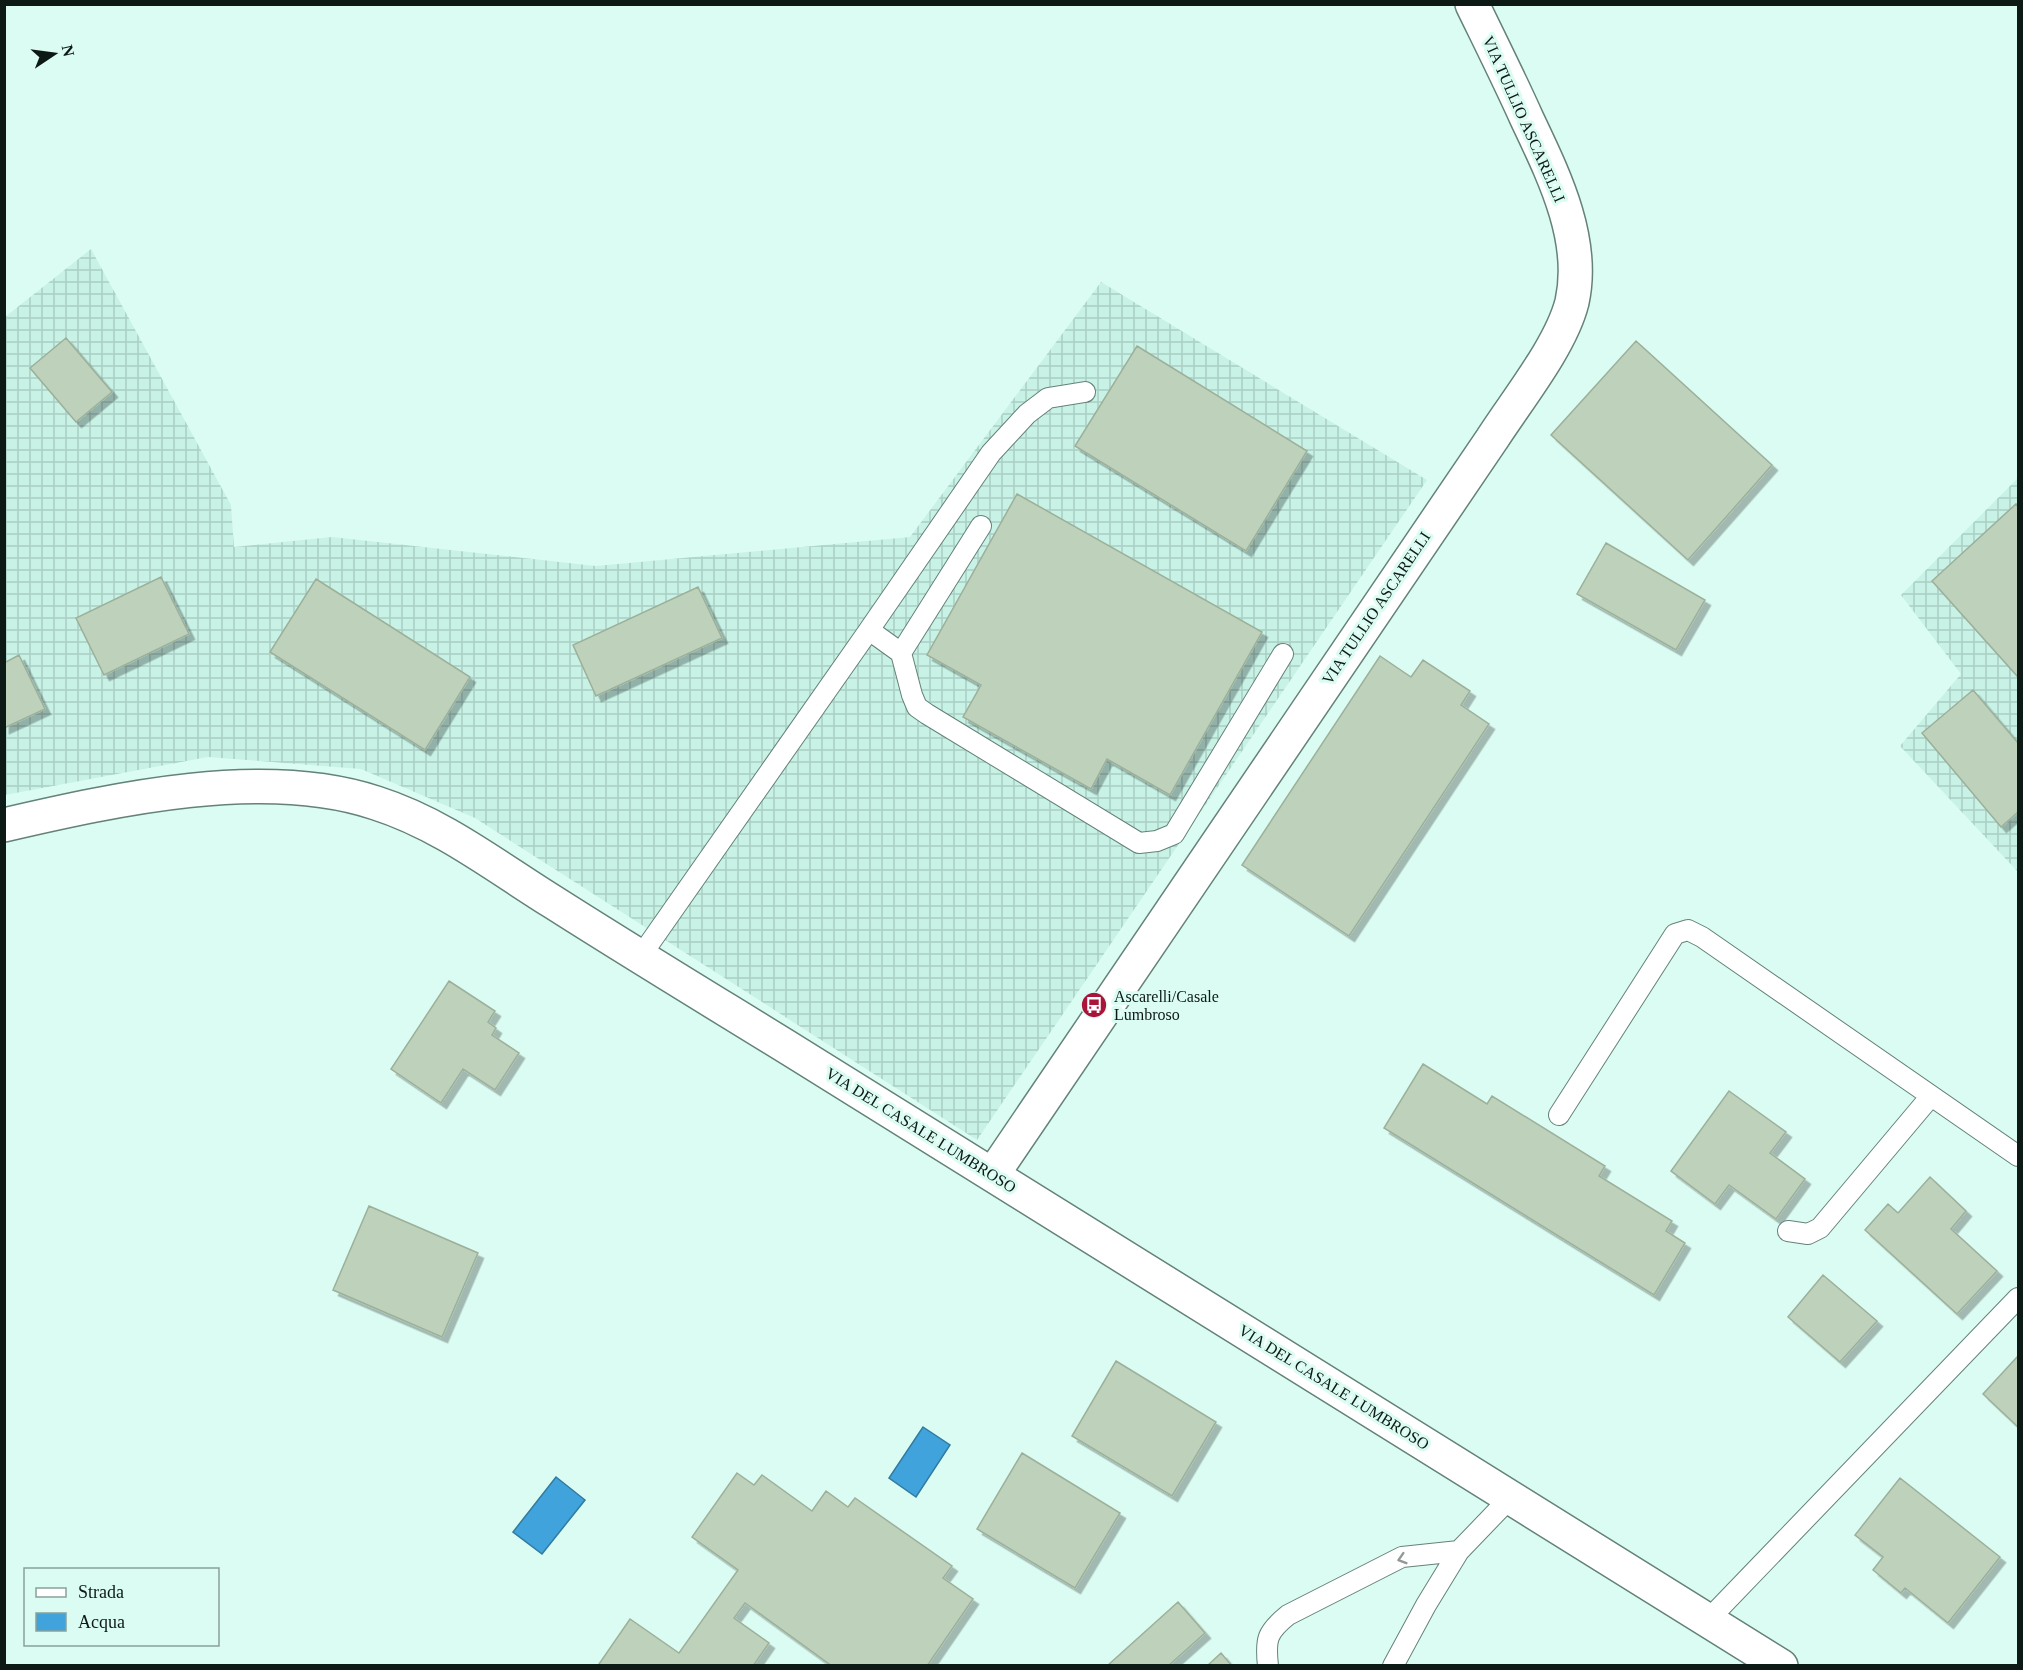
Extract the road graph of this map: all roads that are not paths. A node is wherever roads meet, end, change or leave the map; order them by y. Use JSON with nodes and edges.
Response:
{"nodes":[{"id":1,"x":1472,"y":4,"type":"edge"},
{"id":2,"x":1085,"y":392,"type":"dead end"},
{"id":3,"x":981,"y":526,"type":"dead end"},
{"id":4,"x":868,"y":630,"type":"junction"},
{"id":5,"x":901,"y":653,"type":"junction"},
{"id":6,"x":1283,"y":654,"type":"dead end"},
{"id":7,"x":4,"y":825,"type":"edge"},
{"id":8,"x":640,"y":957,"type":"junction"},
{"id":9,"x":1931,"y":1096,"type":"junction"},
{"id":10,"x":1559,"y":1115,"type":"dead end"},
{"id":11,"x":2019,"y":1156,"type":"edge"},
{"id":12,"x":993,"y":1174,"type":"junction"},
{"id":13,"x":1788,"y":1231,"type":"dead end"},
{"id":14,"x":2019,"y":1298,"type":"edge"},
{"id":15,"x":1511,"y":1497,"type":"junction"},
{"id":16,"x":1460,"y":1551,"type":"junction"},
{"id":17,"x":1708,"y":1620,"type":"junction"},
{"id":18,"x":1268,"y":1665,"type":"edge"},
{"id":19,"x":1393,"y":1665,"type":"edge"},
{"id":20,"x":1781,"y":1665,"type":"edge"}],
"edges":[{"from":1,"to":12,"type":"street","name":"VIA TULLIO ASCARELLI"},
{"from":2,"to":4,"type":"lane"},
{"from":3,"to":5,"type":"lane"},
{"from":4,"to":5,"type":"lane"},
{"from":4,"to":8,"type":"lane"},
{"from":5,"to":6,"type":"lane"},
{"from":7,"to":8,"type":"street","name":"VIA DEL CASALE LUMBROSO"},
{"from":8,"to":12,"type":"street","name":"VIA DEL CASALE LUMBROSO"},
{"from":9,"to":10,"type":"lane"},
{"from":9,"to":11,"type":"lane"},
{"from":9,"to":13,"type":"lane"},
{"from":12,"to":15,"type":"street","name":"VIA DEL CASALE LUMBROSO"},
{"from":14,"to":17,"type":"lane"},
{"from":15,"to":16,"type":"lane"},
{"from":15,"to":17,"type":"street","name":"VIA DEL CASALE LUMBROSO"},
{"from":16,"to":18,"type":"lane","one_way":true},
{"from":16,"to":19,"type":"lane"},
{"from":17,"to":20,"type":"street","name":"VIA DEL CASALE LUMBROSO"}]}
